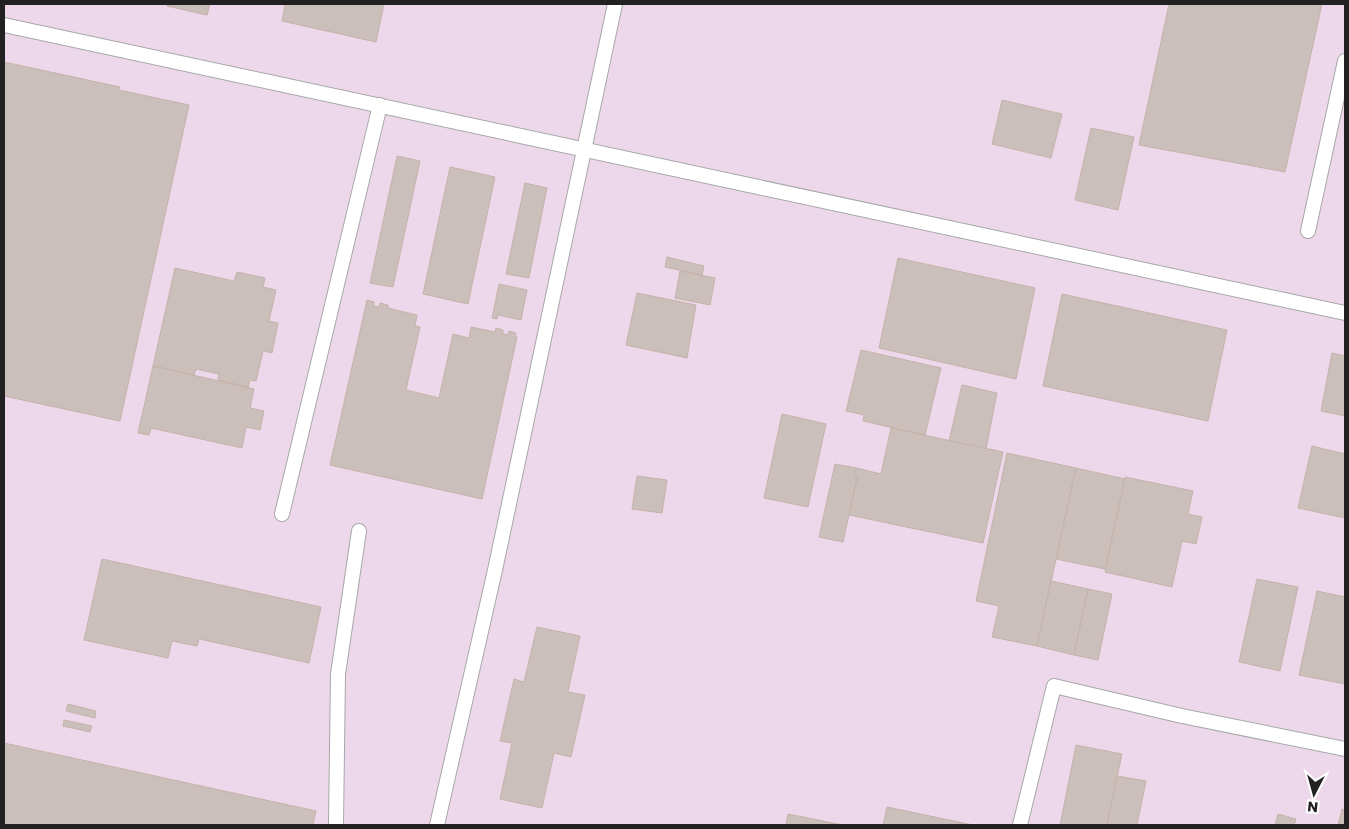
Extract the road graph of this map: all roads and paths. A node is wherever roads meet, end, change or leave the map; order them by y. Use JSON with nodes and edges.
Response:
{"nodes":[{"id":1,"x":615,"y":4,"type":"edge"},
{"id":2,"x":4,"y":24,"type":"edge"},
{"id":3,"x":1345,"y":61,"type":"edge"},
{"id":4,"x":380,"y":105,"type":"junction"},
{"id":5,"x":584,"y":148,"type":"junction"},
{"id":6,"x":1308,"y":231,"type":"dead end"},
{"id":7,"x":1345,"y":313,"type":"edge"},
{"id":8,"x":282,"y":514,"type":"dead end"},
{"id":9,"x":360,"y":531,"type":"dead end"},
{"id":10,"x":1345,"y":749,"type":"edge"},
{"id":11,"x":336,"y":825,"type":"edge"},
{"id":12,"x":437,"y":825,"type":"edge"},
{"id":13,"x":1020,"y":825,"type":"edge"}],
"edges":[{"from":1,"to":5,"type":"lane"},
{"from":2,"to":4,"type":"lane"},
{"from":3,"to":6,"type":"lane"},
{"from":4,"to":5,"type":"lane"},
{"from":4,"to":8,"type":"lane"},
{"from":5,"to":7,"type":"lane"},
{"from":5,"to":12,"type":"lane"},
{"from":9,"to":11,"type":"lane"},
{"from":10,"to":13,"type":"lane"}]}
